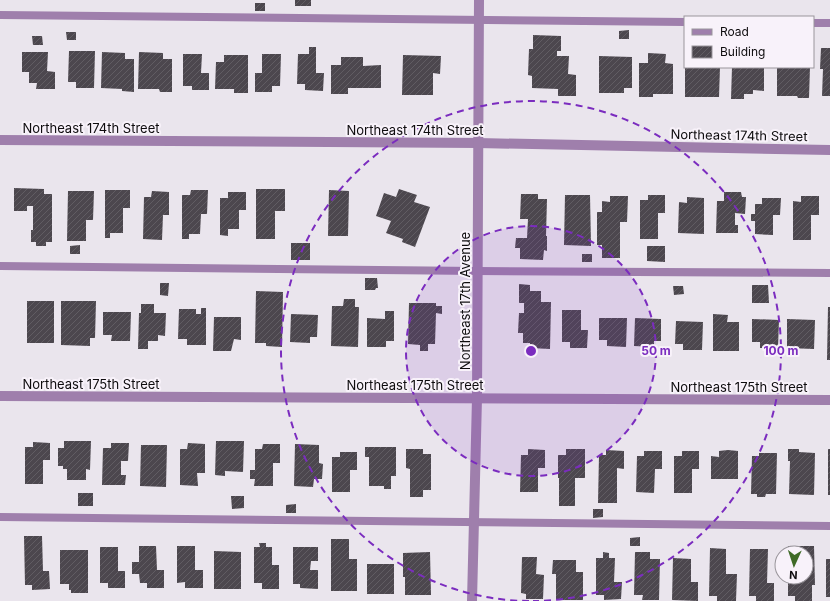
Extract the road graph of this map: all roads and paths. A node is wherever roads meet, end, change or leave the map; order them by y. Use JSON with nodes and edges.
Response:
{"nodes":[{"id":1,"x":479,"y":0,"type":"edge"},
{"id":2,"x":0,"y":15,"type":"edge"},
{"id":3,"x":479,"y":20,"type":"junction"},
{"id":4,"x":684,"y":22,"type":"edge"},
{"id":5,"x":814,"y":23,"type":"edge"},
{"id":6,"x":830,"y":23,"type":"edge"},
{"id":7,"x":0,"y":140,"type":"edge"},
{"id":8,"x":478,"y":143,"type":"junction"},
{"id":9,"x":830,"y":150,"type":"edge"},
{"id":10,"x":0,"y":266,"type":"edge"},
{"id":11,"x":478,"y":271,"type":"junction"},
{"id":12,"x":830,"y":273,"type":"edge"},
{"id":13,"x":0,"y":396,"type":"edge"},
{"id":14,"x":478,"y":398,"type":"junction"},
{"id":15,"x":830,"y":400,"type":"edge"},
{"id":16,"x":0,"y":517,"type":"edge"},
{"id":17,"x":474,"y":522,"type":"junction"},
{"id":18,"x":830,"y":526,"type":"edge"},
{"id":19,"x":472,"y":601,"type":"edge"}],
"edges":[{"from":1,"to":3,"type":"street","name":"Northeast 17th Avenue"},
{"from":2,"to":3,"type":"lane"},
{"from":3,"to":4,"type":"lane"},
{"from":3,"to":8,"type":"street","name":"Northeast 17th Avenue"},
{"from":5,"to":6,"type":"lane"},
{"from":7,"to":8,"type":"street","name":"Northeast 174th Street"},
{"from":8,"to":9,"type":"street","name":"Northeast 174th Street"},
{"from":8,"to":11,"type":"street","name":"Northeast 17th Avenue"},
{"from":10,"to":11,"type":"lane"},
{"from":11,"to":12,"type":"lane"},
{"from":11,"to":14,"type":"street","name":"Northeast 17th Avenue"},
{"from":13,"to":14,"type":"street","name":"Northeast 175th Street"},
{"from":14,"to":15,"type":"street","name":"Northeast 175th Street"},
{"from":14,"to":17,"type":"street","name":"Northeast 17th Avenue"},
{"from":16,"to":17,"type":"lane"},
{"from":17,"to":18,"type":"lane"},
{"from":17,"to":19,"type":"street","name":"Northeast 17th Avenue"}]}
